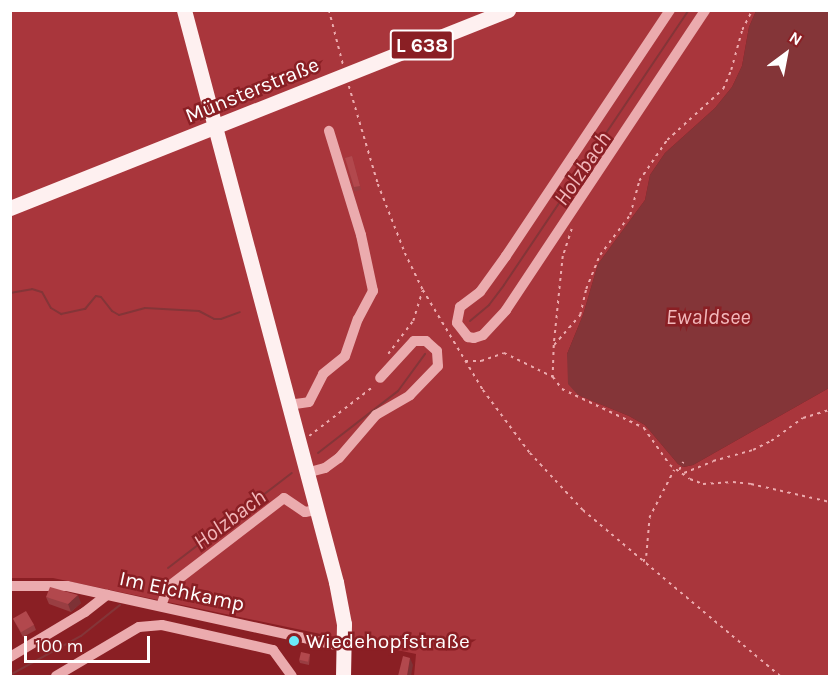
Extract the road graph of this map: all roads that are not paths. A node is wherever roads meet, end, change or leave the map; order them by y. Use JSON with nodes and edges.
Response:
{"nodes":[{"id":1,"x":184,"y":10,"type":"edge"},
{"id":2,"x":508,"y":10,"type":"edge"},
{"id":3,"x":670,"y":10,"type":"edge"},
{"id":4,"x":705,"y":10,"type":"edge"},
{"id":5,"x":215,"y":127,"type":"junction"},
{"id":6,"x":329,"y":131,"type":"dead end"},
{"id":7,"x":10,"y":208,"type":"edge"},
{"id":8,"x":380,"y":378,"type":"road end"},
{"id":9,"x":288,"y":405,"type":"junction"},
{"id":10,"x":306,"y":473,"type":"junction"},
{"id":11,"x":316,"y":510,"type":"junction"},
{"id":12,"x":10,"y":586,"type":"edge"},
{"id":13,"x":107,"y":595,"type":"junction"},
{"id":14,"x":161,"y":606,"type":"junction"},
{"id":15,"x":344,"y":647,"type":"junction"},
{"id":16,"x":10,"y":657,"type":"edge"},
{"id":17,"x":56,"y":676,"type":"edge"},
{"id":18,"x":292,"y":676,"type":"edge"},
{"id":19,"x":343,"y":676,"type":"edge"}],
"edges":[{"from":1,"to":5,"type":"main road"},
{"from":2,"to":5,"type":"main road","name":"Münsterstraße","number":"L 638"},
{"from":3,"to":4,"type":"street"},
{"from":5,"to":7,"type":"main road","name":"Münsterstraße","number":"L 638"},
{"from":5,"to":9,"type":"main road"},
{"from":6,"to":9,"type":"street"},
{"from":8,"to":10,"type":"street"},
{"from":9,"to":10,"type":"main road"},
{"from":10,"to":11,"type":"main road"},
{"from":11,"to":14,"type":"street"},
{"from":11,"to":15,"type":"main road"},
{"from":12,"to":13,"type":"street","name":"Im Eichkamp"},
{"from":13,"to":14,"type":"street","name":"Im Eichkamp"},
{"from":13,"to":16,"type":"street"},
{"from":14,"to":15,"type":"street","name":"Im Eichkamp"},
{"from":15,"to":19,"type":"main road"},
{"from":17,"to":18,"type":"street"}]}
